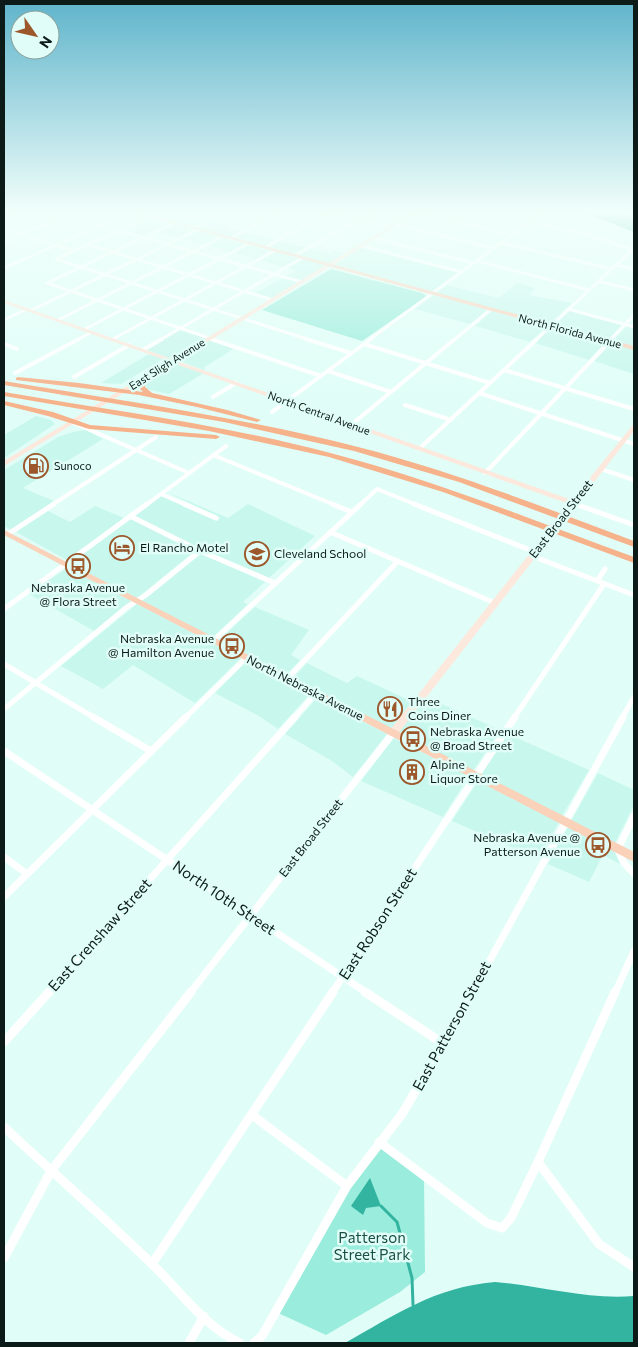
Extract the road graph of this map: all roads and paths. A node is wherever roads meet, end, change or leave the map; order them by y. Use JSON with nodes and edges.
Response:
{"nodes":[{"id":1,"x":65,"y":274,"type":"edge"},
{"id":2,"x":101,"y":274,"type":"edge"},
{"id":3,"x":149,"y":274,"type":"edge"},
{"id":4,"x":185,"y":274,"type":"edge"},
{"id":5,"x":232,"y":274,"type":"edge"},
{"id":6,"x":274,"y":274,"type":"joint"},
{"id":7,"x":316,"y":274,"type":"edge"},
{"id":8,"x":362,"y":274,"type":"edge"},
{"id":9,"x":460,"y":274,"type":"edge"},
{"id":10,"x":523,"y":274,"type":"edge"},
{"id":11,"x":606,"y":274,"type":"edge"},
{"id":12,"x":105,"y":275,"type":"junction"},
{"id":13,"x":189,"y":275,"type":"junction"},
{"id":14,"x":598,"y":281,"type":"junction"},
{"id":15,"x":302,"y":282,"type":"junction"},
{"id":16,"x":130,"y":283,"type":"junction"},
{"id":17,"x":216,"y":283,"type":"junction"},
{"id":18,"x":589,"y":290,"type":"junction"},
{"id":19,"x":634,"y":290,"type":"edge"},
{"id":20,"x":244,"y":291,"type":"junction"},
{"id":21,"x":70,"y":292,"type":"junction"},
{"id":22,"x":157,"y":292,"type":"junction"},
{"id":23,"x":433,"y":294,"type":"junction"},
{"id":24,"x":96,"y":300,"type":"junction"},
{"id":25,"x":184,"y":300,"type":"junction"},
{"id":26,"x":273,"y":300,"type":"junction"},
{"id":27,"x":4,"y":301,"type":"edge"},
{"id":28,"x":123,"y":309,"type":"junction"},
{"id":29,"x":213,"y":309,"type":"junction"},
{"id":30,"x":491,"y":309,"type":"junction"},
{"id":31,"x":568,"y":309,"type":"junction"},
{"id":32,"x":30,"y":310,"type":"junction"},
{"id":33,"x":634,"y":315,"type":"edge"},
{"id":34,"x":242,"y":318,"type":"junction"},
{"id":35,"x":151,"y":319,"type":"junction"},
{"id":36,"x":4,"y":320,"type":"edge"},
{"id":37,"x":58,"y":320,"type":"junction"},
{"id":38,"x":626,"y":324,"type":"junction"},
{"id":39,"x":551,"y":326,"type":"junction"},
{"id":40,"x":634,"y":327,"type":"edge"},
{"id":41,"x":180,"y":328,"type":"junction"},
{"id":42,"x":85,"y":330,"type":"junction"},
{"id":43,"x":92,"y":332,"type":"junction"},
{"id":44,"x":209,"y":338,"type":"junction"},
{"id":45,"x":113,"y":339,"type":"junction"},
{"id":46,"x":609,"y":342,"type":"junction"},
{"id":47,"x":4,"y":344,"type":"edge"},
{"id":48,"x":364,"y":344,"type":"junction"},
{"id":49,"x":129,"y":345,"type":"junction"},
{"id":50,"x":634,"y":348,"type":"edge"},
{"id":51,"x":17,"y":350,"type":"dead end"},
{"id":52,"x":143,"y":350,"type":"junction"},
{"id":53,"x":351,"y":353,"type":"junction"},
{"id":54,"x":173,"y":360,"type":"junction"},
{"id":55,"x":426,"y":363,"type":"junction"},
{"id":56,"x":504,"y":370,"type":"junction"},
{"id":57,"x":328,"y":371,"type":"junction"},
{"id":58,"x":15,"y":373,"type":"dead end"},
{"id":59,"x":321,"y":376,"type":"junction"},
{"id":60,"x":74,"y":377,"type":"dead end"},
{"id":61,"x":4,"y":378,"type":"edge"},
{"id":62,"x":143,"y":379,"type":"junction"},
{"id":63,"x":4,"y":382,"type":"edge"},
{"id":64,"x":236,"y":383,"type":"junction"},
{"id":65,"x":490,"y":383,"type":"junction"},
{"id":66,"x":566,"y":388,"type":"junction"},
{"id":67,"x":123,"y":391,"type":"junction"},
{"id":68,"x":391,"y":392,"type":"junction"},
{"id":69,"x":479,"y":393,"type":"junction"},
{"id":70,"x":4,"y":394,"type":"edge"},
{"id":71,"x":150,"y":394,"type":"junction"},
{"id":72,"x":214,"y":397,"type":"dead end"},
{"id":73,"x":287,"y":401,"type":"junction"},
{"id":74,"x":4,"y":403,"type":"edge"},
{"id":75,"x":405,"y":405,"type":"dead end"},
{"id":76,"x":634,"y":409,"type":"edge"},
{"id":77,"x":272,"y":412,"type":"dead end"},
{"id":78,"x":542,"y":414,"type":"junction"},
{"id":79,"x":451,"y":420,"type":"junction"},
{"id":80,"x":73,"y":422,"type":"junction"},
{"id":81,"x":351,"y":424,"type":"junction"},
{"id":82,"x":634,"y":427,"type":"edge"},
{"id":83,"x":298,"y":434,"type":"junction"},
{"id":84,"x":156,"y":437,"type":"dead end"},
{"id":85,"x":624,"y":440,"type":"junction"},
{"id":86,"x":634,"y":444,"type":"edge"},
{"id":87,"x":226,"y":446,"type":"dead end"},
{"id":88,"x":296,"y":446,"type":"junction"},
{"id":89,"x":419,"y":449,"type":"junction"},
{"id":90,"x":136,"y":450,"type":"junction"},
{"id":91,"x":213,"y":455,"type":"junction"},
{"id":92,"x":4,"y":464,"type":"edge"},
{"id":93,"x":601,"y":468,"type":"junction"},
{"id":94,"x":189,"y":473,"type":"junction"},
{"id":95,"x":485,"y":473,"type":"junction"},
{"id":96,"x":634,"y":480,"type":"edge"},
{"id":97,"x":161,"y":494,"type":"junction"},
{"id":98,"x":573,"y":504,"type":"junction"},
{"id":99,"x":352,"y":512,"type":"junction"},
{"id":100,"x":130,"y":516,"type":"junction"},
{"id":101,"x":216,"y":518,"type":"dead end"},
{"id":102,"x":634,"y":525,"type":"edge"},
{"id":103,"x":330,"y":532,"type":"junction"},
{"id":104,"x":6,"y":533,"type":"edge"},
{"id":105,"x":634,"y":544,"type":"edge"},
{"id":106,"x":200,"y":551,"type":"junction"},
{"id":107,"x":534,"y":554,"type":"junction"},
{"id":108,"x":634,"y":560,"type":"edge"},
{"id":109,"x":398,"y":562,"type":"junction"},
{"id":110,"x":65,"y":564,"type":"junction"},
{"id":111,"x":605,"y":569,"type":"dead end"},
{"id":112,"x":600,"y":582,"type":"junction"},
{"id":113,"x":276,"y":583,"type":"junction"},
{"id":114,"x":634,"y":595,"type":"edge"},
{"id":115,"x":137,"y":601,"type":"junction"},
{"id":116,"x":495,"y":603,"type":"junction"},
{"id":117,"x":4,"y":609,"type":"edge"},
{"id":118,"x":214,"y":641,"type":"junction"},
{"id":119,"x":246,"y":658,"type":"junction"},
{"id":120,"x":4,"y":664,"type":"edge"},
{"id":121,"x":287,"y":679,"type":"junction"},
{"id":122,"x":35,"y":683,"type":"junction"},
{"id":123,"x":316,"y":693,"type":"junction"},
{"id":124,"x":634,"y":697,"type":"edge"},
{"id":125,"x":4,"y":709,"type":"edge"},
{"id":126,"x":392,"y":733,"type":"junction"},
{"id":127,"x":4,"y":751,"type":"edge"},
{"id":128,"x":151,"y":752,"type":"junction"},
{"id":129,"x":475,"y":776,"type":"junction"},
{"id":130,"x":92,"y":810,"type":"junction"},
{"id":131,"x":634,"y":816,"type":"edge"},
{"id":132,"x":565,"y":822,"type":"junction"},
{"id":133,"x":618,"y":849,"type":"junction"},
{"id":134,"x":4,"y":857,"type":"edge"},
{"id":135,"x":634,"y":857,"type":"edge"},
{"id":136,"x":167,"y":860,"type":"junction"},
{"id":137,"x":26,"y":874,"type":"junction"},
{"id":138,"x":634,"y":874,"type":"edge"},
{"id":139,"x":4,"y":897,"type":"edge"},
{"id":140,"x":251,"y":915,"type":"junction"},
{"id":141,"x":634,"y":951,"type":"edge"},
{"id":142,"x":343,"y":978,"type":"junction"},
{"id":143,"x":4,"y":1042,"type":"edge"},
{"id":144,"x":444,"y":1044,"type":"junction"},
{"id":145,"x":252,"y":1115,"type":"junction"},
{"id":146,"x":4,"y":1127,"type":"edge"},
{"id":147,"x":379,"y":1142,"type":"junction"},
{"id":148,"x":538,"y":1162,"type":"junction"},
{"id":149,"x":51,"y":1171,"type":"junction"},
{"id":150,"x":347,"y":1186,"type":"junction"},
{"id":151,"x":4,"y":1258,"type":"edge"},
{"id":152,"x":152,"y":1264,"type":"junction"},
{"id":153,"x":634,"y":1267,"type":"edge"},
{"id":154,"x":204,"y":1316,"type":"junction"},
{"id":155,"x":189,"y":1343,"type":"edge"},
{"id":156,"x":240,"y":1343,"type":"edge"},
{"id":157,"x":254,"y":1343,"type":"edge"}],
"edges":[{"from":1,"to":21,"type":"street"},
{"from":2,"to":12,"type":"street"},
{"from":3,"to":16,"type":"street"},
{"from":4,"to":13,"type":"street"},
{"from":5,"to":17,"type":"street"},
{"from":6,"to":15,"type":"street"},
{"from":6,"to":20,"type":"street"},
{"from":7,"to":15,"type":"street","name":"East Sligh Avenue"},
{"from":8,"to":23,"type":"main road","name":"North Florida Avenue"},
{"from":9,"to":23,"type":"street"},
{"from":10,"to":18,"type":"street"},
{"from":11,"to":14,"type":"street"},
{"from":12,"to":16,"type":"street"},
{"from":12,"to":21,"type":"street"},
{"from":13,"to":17,"type":"street"},
{"from":13,"to":22,"type":"street"},
{"from":14,"to":18,"type":"street"},
{"from":14,"to":19,"type":"street"},
{"from":15,"to":26,"type":"street","name":"East Sligh Avenue"},
{"from":16,"to":22,"type":"street"},
{"from":16,"to":24,"type":"street"},
{"from":17,"to":20,"type":"street"},
{"from":17,"to":25,"type":"street"},
{"from":18,"to":31,"type":"street"},
{"from":20,"to":26,"type":"street"},
{"from":20,"to":29,"type":"street"},
{"from":21,"to":24,"type":"street"},
{"from":21,"to":32,"type":"street"},
{"from":22,"to":25,"type":"street"},
{"from":22,"to":28,"type":"street"},
{"from":23,"to":30,"type":"main road","name":"North Florida Avenue"},
{"from":23,"to":48,"type":"street"},
{"from":24,"to":28,"type":"street"},
{"from":24,"to":37,"type":"street"},
{"from":25,"to":29,"type":"street"},
{"from":25,"to":35,"type":"street"},
{"from":26,"to":34,"type":"street","name":"East Sligh Avenue"},
{"from":27,"to":32,"type":"street","name":"North Central Avenue"},
{"from":28,"to":35,"type":"street"},
{"from":28,"to":42,"type":"street"},
{"from":29,"to":34,"type":"street"},
{"from":29,"to":41,"type":"street"},
{"from":30,"to":39,"type":"main road","name":"North Florida Avenue"},
{"from":30,"to":55,"type":"street"},
{"from":31,"to":38,"type":"street"},
{"from":31,"to":39,"type":"street"},
{"from":32,"to":36,"type":"street"},
{"from":32,"to":37,"type":"street","name":"North Central Avenue"},
{"from":33,"to":38,"type":"street"},
{"from":34,"to":44,"type":"street","name":"East Sligh Avenue"},
{"from":34,"to":53,"type":"street"},
{"from":35,"to":41,"type":"street"},
{"from":35,"to":45,"type":"street"},
{"from":37,"to":42,"type":"street","name":"North Central Avenue"},
{"from":38,"to":40,"type":"street"},
{"from":38,"to":46,"type":"street"},
{"from":39,"to":46,"type":"main road","name":"North Florida Avenue"},
{"from":39,"to":56,"type":"street"},
{"from":41,"to":44,"type":"street"},
{"from":41,"to":52,"type":"street"},
{"from":42,"to":43,"type":"street","name":"North Central Avenue"},
{"from":43,"to":45,"type":"street","name":"North Central Avenue"},
{"from":43,"to":58,"type":"street"},
{"from":44,"to":54,"type":"street","name":"East Sligh Avenue"},
{"from":44,"to":59,"type":"street"},
{"from":45,"to":49,"type":"street","name":"North Central Avenue"},
{"from":46,"to":50,"type":"main road","name":"North Florida Avenue"},
{"from":46,"to":66,"type":"street"},
{"from":47,"to":51,"type":"street"},
{"from":48,"to":53,"type":"street"},
{"from":48,"to":55,"type":"street"},
{"from":49,"to":52,"type":"street","name":"North Central Avenue"},
{"from":49,"to":60,"type":"street"},
{"from":52,"to":54,"type":"street","name":"North Central Avenue"},
{"from":53,"to":57,"type":"street"},
{"from":54,"to":62,"type":"street","name":"East Sligh Avenue"},
{"from":54,"to":64,"type":"street","name":"North Central Avenue"},
{"from":55,"to":65,"type":"street"},
{"from":55,"to":68,"type":"street"},
{"from":56,"to":65,"type":"street"},
{"from":56,"to":66,"type":"street"},
{"from":57,"to":59,"type":"street"},
{"from":57,"to":68,"type":"street"},
{"from":59,"to":73,"type":"street"},
{"from":61,"to":67,"type":"highway"},
{"from":62,"to":67,"type":"street","name":"East Sligh Avenue"},
{"from":62,"to":71,"type":"highway"},
{"from":63,"to":83,"type":"highway"},
{"from":64,"to":72,"type":"street"},
{"from":64,"to":73,"type":"street","name":"North Central Avenue"},
{"from":65,"to":69,"type":"street"},
{"from":66,"to":76,"type":"street"},
{"from":66,"to":78,"type":"street"},
{"from":67,"to":71,"type":"highway"},
{"from":67,"to":80,"type":"street","name":"East Sligh Avenue"},
{"from":68,"to":81,"type":"street"},
{"from":69,"to":78,"type":"street"},
{"from":69,"to":79,"type":"street"},
{"from":70,"to":88,"type":"highway"},
{"from":71,"to":83,"type":"highway"},
{"from":73,"to":77,"type":"street"},
{"from":73,"to":81,"type":"street","name":"North Central Avenue"},
{"from":74,"to":80,"type":"highway"},
{"from":75,"to":79,"type":"street"},
{"from":78,"to":85,"type":"street"},
{"from":78,"to":95,"type":"street"},
{"from":79,"to":89,"type":"street"},
{"from":80,"to":88,"type":"highway"},
{"from":80,"to":90,"type":"street"},
{"from":80,"to":92,"type":"street","name":"East Sligh Avenue"},
{"from":81,"to":89,"type":"street","name":"North Central Avenue"},
{"from":82,"to":85,"type":"street","name":"East Broad Street"},
{"from":83,"to":105,"type":"highway"},
{"from":84,"to":90,"type":"street"},
{"from":85,"to":86,"type":"street"},
{"from":85,"to":93,"type":"street","name":"East Broad Street"},
{"from":87,"to":91,"type":"street"},
{"from":88,"to":108,"type":"highway"},
{"from":89,"to":95,"type":"street","name":"North Central Avenue"},
{"from":90,"to":94,"type":"street"},
{"from":90,"to":104,"type":"street"},
{"from":91,"to":94,"type":"street"},
{"from":91,"to":99,"type":"street"},
{"from":93,"to":96,"type":"street"},
{"from":93,"to":98,"type":"street","name":"East Broad Street"},
{"from":94,"to":97,"type":"street"},
{"from":95,"to":98,"type":"street","name":"North Central Avenue"},
{"from":97,"to":100,"type":"street"},
{"from":97,"to":101,"type":"street"},
{"from":98,"to":102,"type":"street","name":"North Central Avenue"},
{"from":98,"to":107,"type":"street","name":"East Broad Street"},
{"from":99,"to":103,"type":"street"},
{"from":99,"to":107,"type":"street"},
{"from":100,"to":106,"type":"street"},
{"from":100,"to":110,"type":"street"},
{"from":103,"to":109,"type":"street"},
{"from":103,"to":113,"type":"street"},
{"from":104,"to":110,"type":"main road","name":"North Nebraska Avenue"},
{"from":106,"to":113,"type":"street"},
{"from":106,"to":115,"type":"street"},
{"from":107,"to":112,"type":"street"},
{"from":107,"to":116,"type":"street","name":"East Broad Street"},
{"from":109,"to":116,"type":"street"},
{"from":109,"to":121,"type":"street"},
{"from":110,"to":115,"type":"main road","name":"North Nebraska Avenue"},
{"from":110,"to":117,"type":"street"},
{"from":111,"to":112,"type":"street","name":"East Robson Street"},
{"from":112,"to":114,"type":"street"},
{"from":112,"to":129,"type":"street","name":"East Robson Street"},
{"from":113,"to":118,"type":"street"},
{"from":115,"to":118,"type":"main road","name":"North Nebraska Avenue"},
{"from":115,"to":122,"type":"street"},
{"from":116,"to":126,"type":"street","name":"East Broad Street"},
{"from":118,"to":119,"type":"main road","name":"North Nebraska Avenue"},
{"from":119,"to":121,"type":"main road","name":"North Nebraska Avenue"},
{"from":119,"to":128,"type":"street"},
{"from":120,"to":122,"type":"street"},
{"from":121,"to":123,"type":"main road","name":"North Nebraska Avenue"},
{"from":122,"to":125,"type":"street"},
{"from":122,"to":128,"type":"street"},
{"from":123,"to":126,"type":"main road","name":"North Nebraska Avenue"},
{"from":123,"to":136,"type":"street","name":"East Crenshaw Street"},
{"from":124,"to":132,"type":"street","name":"East Patterson Street"},
{"from":126,"to":129,"type":"main road","name":"North Nebraska Avenue"},
{"from":126,"to":140,"type":"street","name":"East Broad Street"},
{"from":127,"to":130,"type":"street","name":"North 10th Street"},
{"from":128,"to":130,"type":"street"},
{"from":129,"to":132,"type":"main road","name":"North Nebraska Avenue"},
{"from":129,"to":142,"type":"street","name":"East Robson Street"},
{"from":130,"to":136,"type":"street","name":"North 10th Street"},
{"from":130,"to":137,"type":"street"},
{"from":131,"to":133,"type":"street"},
{"from":132,"to":133,"type":"main road","name":"North Nebraska Avenue"},
{"from":132,"to":144,"type":"street","name":"East Patterson Street"},
{"from":133,"to":135,"type":"main road","name":"North Nebraska Avenue"},
{"from":133,"to":138,"type":"street"},
{"from":134,"to":137,"type":"street"},
{"from":136,"to":140,"type":"street","name":"North 10th Street"},
{"from":136,"to":143,"type":"street","name":"East Crenshaw Street"},
{"from":137,"to":139,"type":"street"},
{"from":140,"to":142,"type":"street","name":"North 10th Street"},
{"from":140,"to":149,"type":"street","name":"East Broad Street"},
{"from":141,"to":148,"type":"street"},
{"from":142,"to":144,"type":"street","name":"North 10th Street"},
{"from":142,"to":145,"type":"street","name":"East Robson Street"},
{"from":144,"to":147,"type":"street","name":"East Patterson Street"},
{"from":145,"to":150,"type":"street"},
{"from":145,"to":152,"type":"street","name":"East Robson Street"},
{"from":146,"to":149,"type":"street"},
{"from":147,"to":148,"type":"street"},
{"from":147,"to":150,"type":"street","name":"East Patterson Street"},
{"from":148,"to":153,"type":"street"},
{"from":149,"to":151,"type":"street","name":"East Broad Street"},
{"from":149,"to":152,"type":"street"},
{"from":150,"to":157,"type":"street","name":"East Patterson Street"},
{"from":152,"to":154,"type":"street"},
{"from":154,"to":155,"type":"street"},
{"from":154,"to":156,"type":"street"}]}
